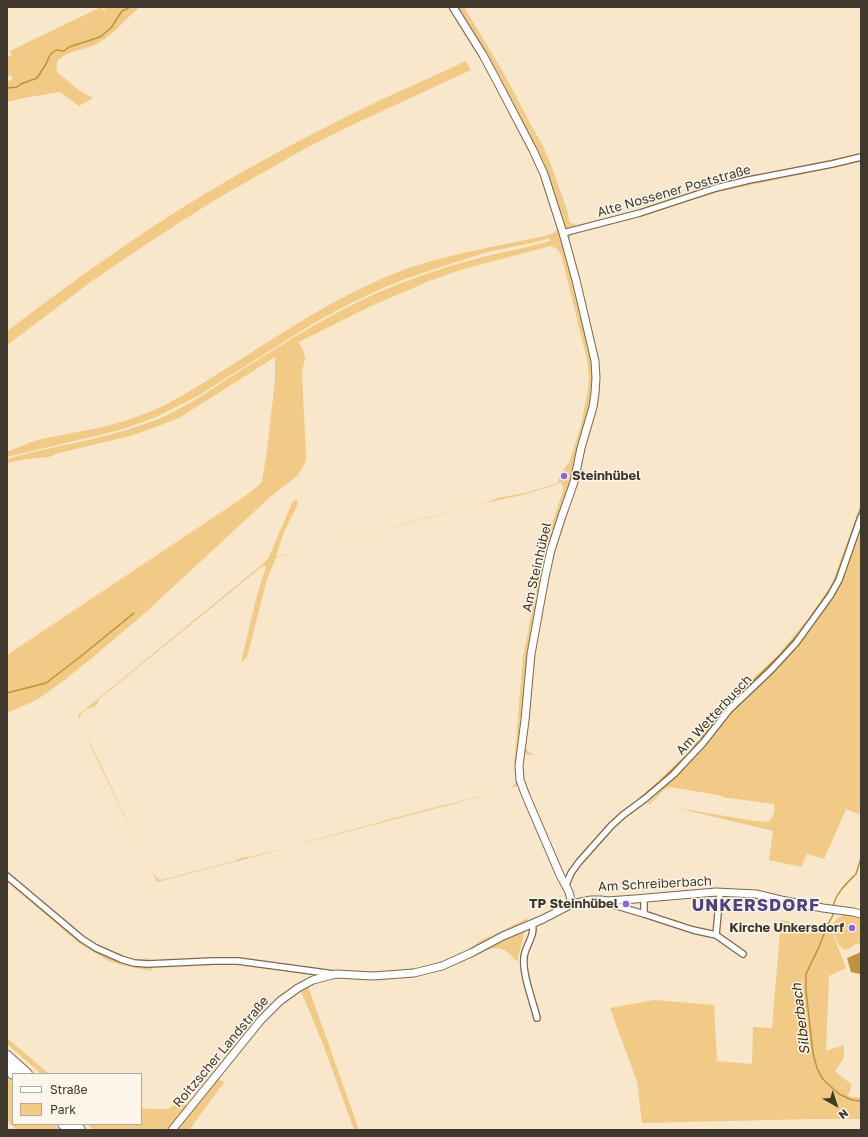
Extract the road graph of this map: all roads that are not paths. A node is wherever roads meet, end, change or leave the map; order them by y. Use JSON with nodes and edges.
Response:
{"nodes":[{"id":1,"x":453,"y":7,"type":"edge"},
{"id":2,"x":861,"y":157,"type":"edge"},
{"id":3,"x":564,"y":233,"type":"junction"},
{"id":4,"x":861,"y":517,"type":"edge"},
{"id":5,"x":7,"y":876,"type":"edge"},
{"id":6,"x":566,"y":885,"type":"junction"},
{"id":7,"x":720,"y":892,"type":"junction"},
{"id":8,"x":644,"y":899,"type":"junction"},
{"id":9,"x":607,"y":901,"type":"junction"},
{"id":10,"x":572,"y":904,"type":"junction"},
{"id":11,"x":644,"y":914,"type":"junction"},
{"id":12,"x":861,"y":914,"type":"edge"},
{"id":13,"x":529,"y":925,"type":"junction"},
{"id":14,"x":716,"y":935,"type":"junction"},
{"id":15,"x":743,"y":954,"type":"dead end"},
{"id":16,"x":311,"y":971,"type":"junction"},
{"id":17,"x":336,"y":974,"type":"junction"},
{"id":18,"x":313,"y":980,"type":"junction"},
{"id":19,"x":537,"y":1018,"type":"dead end"},
{"id":20,"x":7,"y":1056,"type":"edge"},
{"id":21,"x":26,"y":1073,"type":"edge"},
{"id":22,"x":172,"y":1130,"type":"edge"}],
"edges":[{"from":1,"to":3,"type":"street","name":"Am Steinhübel"},
{"from":2,"to":3,"type":"street","name":"Alte Nossener Poststraße"},
{"from":3,"to":6,"type":"street","name":"Am Steinhübel"},
{"from":4,"to":6,"type":"street","name":"Am Wetterbusch"},
{"from":5,"to":16,"type":"street"},
{"from":6,"to":10,"type":"street","name":"Am Steinhübel"},
{"from":7,"to":8,"type":"street","name":"Am Schreiberbach"},
{"from":7,"to":12,"type":"street","name":"Am Schreiberbach"},
{"from":7,"to":14,"type":"street"},
{"from":8,"to":9,"type":"street","name":"Am Schreiberbach"},
{"from":8,"to":11,"type":"street"},
{"from":9,"to":10,"type":"street","name":"Am Schreiberbach"},
{"from":9,"to":11,"type":"street"},
{"from":10,"to":13,"type":"street","name":"Am Schreiberbach"},
{"from":11,"to":14,"type":"street"},
{"from":13,"to":17,"type":"street","name":"Am Schreiberbach"},
{"from":13,"to":19,"type":"street"},
{"from":14,"to":15,"type":"street"},
{"from":16,"to":17,"type":"street"},
{"from":16,"to":18,"type":"street"},
{"from":17,"to":18,"type":"street","name":"Roitzscher Landstraße"},
{"from":18,"to":22,"type":"street","name":"Roitzscher Landstraße"},
{"from":20,"to":21,"type":"highway"}]}
